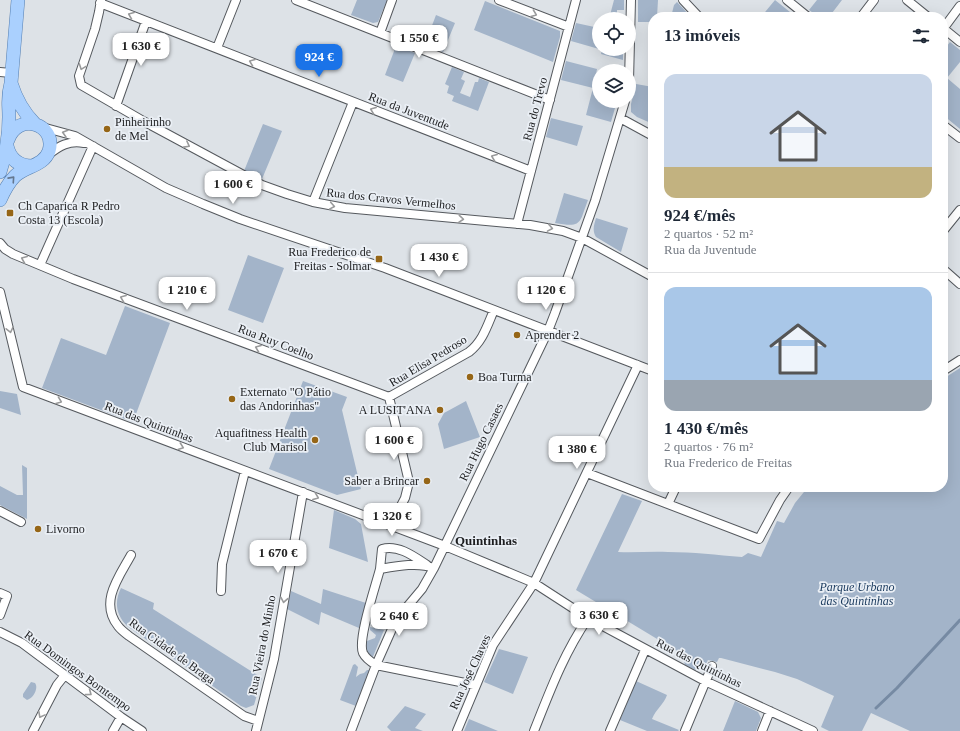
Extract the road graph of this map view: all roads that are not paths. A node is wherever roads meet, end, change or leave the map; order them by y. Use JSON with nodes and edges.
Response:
{"nodes":[{"id":1,"x":18,"y":0,"type":"edge"},
{"id":2,"x":236,"y":0,"type":"edge"},
{"id":3,"x":296,"y":0,"type":"edge"},
{"id":4,"x":392,"y":0,"type":"edge"},
{"id":5,"x":499,"y":0,"type":"edge"},
{"id":6,"x":576,"y":0,"type":"edge"},
{"id":7,"x":631,"y":0,"type":"edge"},
{"id":8,"x":683,"y":0,"type":"edge"},
{"id":9,"x":786,"y":0,"type":"edge"},
{"id":10,"x":874,"y":0,"type":"edge"},
{"id":11,"x":907,"y":0,"type":"edge"},
{"id":12,"x":100,"y":1,"type":"edge"},
{"id":13,"x":960,"y":6,"type":"edge"},
{"id":14,"x":694,"y":12,"type":"edge"},
{"id":15,"x":802,"y":12,"type":"edge"},
{"id":16,"x":866,"y":12,"type":"edge"},
{"id":17,"x":922,"y":12,"type":"edge"},
{"id":18,"x":146,"y":21,"type":"junction"},
{"id":19,"x":948,"y":22,"type":"edge"},
{"id":20,"x":569,"y":27,"type":"junction"},
{"id":21,"x":948,"y":32,"type":"edge"},
{"id":22,"x":380,"y":33,"type":"junction"},
{"id":23,"x":960,"y":42,"type":"edge"},
{"id":24,"x":217,"y":48,"type":"junction"},
{"id":25,"x":629,"y":64,"type":"edge"},
{"id":26,"x":7,"y":76,"type":"edge"},
{"id":27,"x":550,"y":100,"type":"junction"},
{"id":28,"x":353,"y":102,"type":"junction"},
{"id":29,"x":116,"y":106,"type":"junction"},
{"id":30,"x":623,"y":108,"type":"edge"},
{"id":31,"x":620,"y":118,"type":"junction"},
{"id":32,"x":37,"y":125,"type":"junction"},
{"id":33,"x":948,"y":128,"type":"edge"},
{"id":34,"x":648,"y":133,"type":"edge"},
{"id":35,"x":960,"y":138,"type":"edge"},
{"id":36,"x":7,"y":143,"type":"junction"},
{"id":37,"x":91,"y":145,"type":"junction"},
{"id":38,"x":46,"y":157,"type":"junction"},
{"id":39,"x":32,"y":166,"type":"junction"},
{"id":40,"x":0,"y":172,"type":"edge"},
{"id":41,"x":531,"y":172,"type":"junction"},
{"id":42,"x":0,"y":200,"type":"edge"},
{"id":43,"x":313,"y":202,"type":"junction"},
{"id":44,"x":960,"y":210,"type":"edge"},
{"id":45,"x":517,"y":224,"type":"junction"},
{"id":46,"x":948,"y":225,"type":"edge"},
{"id":47,"x":582,"y":238,"type":"junction"},
{"id":48,"x":0,"y":243,"type":"edge"},
{"id":49,"x":40,"y":265,"type":"junction"},
{"id":50,"x":648,"y":274,"type":"edge"},
{"id":51,"x":948,"y":274,"type":"edge"},
{"id":52,"x":960,"y":284,"type":"edge"},
{"id":53,"x":0,"y":292,"type":"edge"},
{"id":54,"x":494,"y":310,"type":"junction"},
{"id":55,"x":548,"y":331,"type":"junction"},
{"id":56,"x":960,"y":360,"type":"edge"},
{"id":57,"x":638,"y":366,"type":"junction"},
{"id":58,"x":948,"y":368,"type":"edge"},
{"id":59,"x":648,"y":369,"type":"edge"},
{"id":60,"x":389,"y":397,"type":"junction"},
{"id":61,"x":245,"y":471,"type":"junction"},
{"id":62,"x":587,"y":472,"type":"junction"},
{"id":63,"x":303,"y":492,"type":"junction"},
{"id":64,"x":674,"y":492,"type":"edge"},
{"id":65,"x":786,"y":492,"type":"edge"},
{"id":66,"x":668,"y":504,"type":"junction"},
{"id":67,"x":0,"y":511,"type":"edge"},
{"id":68,"x":21,"y":522,"type":"dead end"},
{"id":69,"x":391,"y":525,"type":"junction"},
{"id":70,"x":445,"y":546,"type":"junction"},
{"id":71,"x":131,"y":555,"type":"dead end"},
{"id":72,"x":431,"y":567,"type":"junction"},
{"id":73,"x":380,"y":569,"type":"junction"},
{"id":74,"x":534,"y":583,"type":"junction"},
{"id":75,"x":221,"y":591,"type":"dead end"},
{"id":76,"x":0,"y":593,"type":"edge"},
{"id":77,"x":0,"y":615,"type":"edge"},
{"id":78,"x":588,"y":618,"type":"junction"},
{"id":79,"x":0,"y":632,"type":"edge"},
{"id":80,"x":645,"y":650,"type":"junction"},
{"id":81,"x":376,"y":666,"type":"junction"},
{"id":82,"x":712,"y":666,"type":"dead end"},
{"id":83,"x":65,"y":675,"type":"junction"},
{"id":84,"x":705,"y":681,"type":"junction"},
{"id":85,"x":476,"y":685,"type":"junction"},
{"id":86,"x":770,"y":711,"type":"junction"},
{"id":87,"x":120,"y":717,"type":"junction"},
{"id":88,"x":258,"y":722,"type":"junction"},
{"id":89,"x":33,"y":731,"type":"edge"},
{"id":90,"x":113,"y":731,"type":"edge"},
{"id":91,"x":142,"y":731,"type":"edge"},
{"id":92,"x":256,"y":731,"type":"edge"},
{"id":93,"x":351,"y":731,"type":"edge"},
{"id":94,"x":457,"y":731,"type":"edge"},
{"id":95,"x":534,"y":731,"type":"edge"},
{"id":96,"x":610,"y":731,"type":"edge"},
{"id":97,"x":685,"y":731,"type":"edge"},
{"id":98,"x":762,"y":731,"type":"edge"},
{"id":99,"x":813,"y":731,"type":"edge"}],
"edges":[{"from":1,"to":26,"type":"main road"},
{"from":2,"to":24,"type":"street"},
{"from":3,"to":22,"type":"street"},
{"from":4,"to":22,"type":"street"},
{"from":5,"to":20,"type":"street","one_way":true},
{"from":6,"to":20,"type":"street","name":"Rua do Trevo"},
{"from":7,"to":25,"type":"street"},
{"from":8,"to":14,"type":"street"},
{"from":9,"to":15,"type":"street"},
{"from":10,"to":16,"type":"street"},
{"from":11,"to":17,"type":"street"},
{"from":18,"to":12,"type":"street","name":"Rua da Juventude","one_way":true},
{"from":12,"to":29,"type":"street","name":"Rua dos Cravos Vermelhos","one_way":true},
{"from":13,"to":19,"type":"street"},
{"from":18,"to":24,"type":"street","name":"Rua da Juventude"},
{"from":18,"to":29,"type":"street"},
{"from":20,"to":27,"type":"street","name":"Rua do Trevo"},
{"from":21,"to":23,"type":"street"},
{"from":22,"to":27,"type":"street"},
{"from":28,"to":24,"type":"street","name":"Rua da Juventude","one_way":true},
{"from":26,"to":32,"type":"main road"},
{"from":26,"to":36,"type":"main road"},
{"from":27,"to":41,"type":"street","name":"Rua do Trevo"},
{"from":41,"to":28,"type":"street","name":"Rua da Juventude","one_way":true},
{"from":28,"to":43,"type":"street"},
{"from":29,"to":43,"type":"street","name":"Rua dos Cravos Vermelhos","one_way":true},
{"from":30,"to":31,"type":"street","name":"Rua Hugo Casaes"},
{"from":31,"to":34,"type":"street"},
{"from":31,"to":47,"type":"street","name":"Rua Hugo Casaes"},
{"from":32,"to":36,"type":"main road"},
{"from":37,"to":32,"type":"street","one_way":true},
{"from":32,"to":38,"type":"main road"},
{"from":33,"to":35,"type":"street"},
{"from":36,"to":39,"type":"main road"},
{"from":36,"to":40,"type":"main road"},
{"from":37,"to":38,"type":"street"},
{"from":37,"to":49,"type":"street"},
{"from":37,"to":54,"type":"street"},
{"from":38,"to":39,"type":"main road"},
{"from":42,"to":39,"type":"main road","one_way":true},
{"from":41,"to":45,"type":"street","name":"Rua do Trevo"},
{"from":43,"to":45,"type":"street","name":"Rua dos Cravos Vermelhos","one_way":true},
{"from":44,"to":46,"type":"street"},
{"from":45,"to":47,"type":"street","name":"Rua dos Cravos Vermelhos","one_way":true},
{"from":47,"to":50,"type":"street","name":"Rua dos Cravos Vermelhos"},
{"from":47,"to":55,"type":"street","name":"Rua Hugo Casaes"},
{"from":49,"to":48,"type":"street","name":"Rua Ruy Coelho","one_way":true},
{"from":60,"to":49,"type":"street","name":"Rua Ruy Coelho","one_way":true},
{"from":51,"to":52,"type":"street"},
{"from":53,"to":61,"type":"street","name":"Rua das Quintinhas","one_way":true},
{"from":54,"to":55,"type":"street"},
{"from":54,"to":60,"type":"street","name":"Rua Elisa Pedroso"},
{"from":55,"to":57,"type":"street"},
{"from":55,"to":70,"type":"street","name":"Rua Hugo Casaes"},
{"from":56,"to":58,"type":"street"},
{"from":57,"to":59,"type":"street"},
{"from":57,"to":62,"type":"street","name":"Rua José Chaves"},
{"from":60,"to":69,"type":"street","name":"Rua Elisa Pedroso"},
{"from":61,"to":63,"type":"street","name":"Rua das Quintinhas"},
{"from":61,"to":75,"type":"street"},
{"from":62,"to":66,"type":"street"},
{"from":62,"to":74,"type":"street","name":"Rua José Chaves"},
{"from":63,"to":69,"type":"street","name":"Rua das Quintinhas","one_way":true},
{"from":63,"to":88,"type":"street","name":"Rua Vieira do Minho","one_way":true},
{"from":64,"to":66,"type":"street"},
{"from":65,"to":66,"type":"street"},
{"from":67,"to":68,"type":"street"},
{"from":69,"to":70,"type":"street","name":"Rua das Quintinhas"},
{"from":70,"to":72,"type":"street","name":"Rua Hugo Casaes"},
{"from":70,"to":74,"type":"street","name":"Rua das Quintinhas"},
{"from":71,"to":88,"type":"street","name":"Rua Cidade de Braga"},
{"from":72,"to":73,"type":"street"},
{"from":72,"to":73,"type":"street"},
{"from":72,"to":81,"type":"street","name":"Rua Hugo Casaes"},
{"from":73,"to":81,"type":"street"},
{"from":74,"to":78,"type":"street","name":"Rua das Quintinhas"},
{"from":74,"to":85,"type":"street","name":"Rua José Chaves"},
{"from":76,"to":77,"type":"street"},
{"from":78,"to":80,"type":"street","name":"Rua das Quintinhas"},
{"from":78,"to":95,"type":"street"},
{"from":79,"to":83,"type":"street","name":"Rua Domingos Bomtempo"},
{"from":80,"to":84,"type":"street","name":"Rua das Quintinhas"},
{"from":80,"to":96,"type":"street"},
{"from":81,"to":85,"type":"street"},
{"from":81,"to":93,"type":"street","name":"Rua Hugo Casaes"},
{"from":82,"to":84,"type":"street"},
{"from":83,"to":87,"type":"street","name":"Rua Domingos Bomtempo","one_way":true},
{"from":83,"to":89,"type":"street","one_way":true},
{"from":84,"to":86,"type":"street","name":"Rua das Quintinhas"},
{"from":84,"to":97,"type":"street"},
{"from":85,"to":94,"type":"street","name":"Rua José Chaves"},
{"from":86,"to":98,"type":"street"},
{"from":86,"to":99,"type":"street","name":"Rua das Quintinhas"},
{"from":87,"to":90,"type":"street"},
{"from":87,"to":91,"type":"street","name":"Rua Domingos Bomtempo"},
{"from":88,"to":92,"type":"street","name":"Rua Vieira do Minho"}]}
